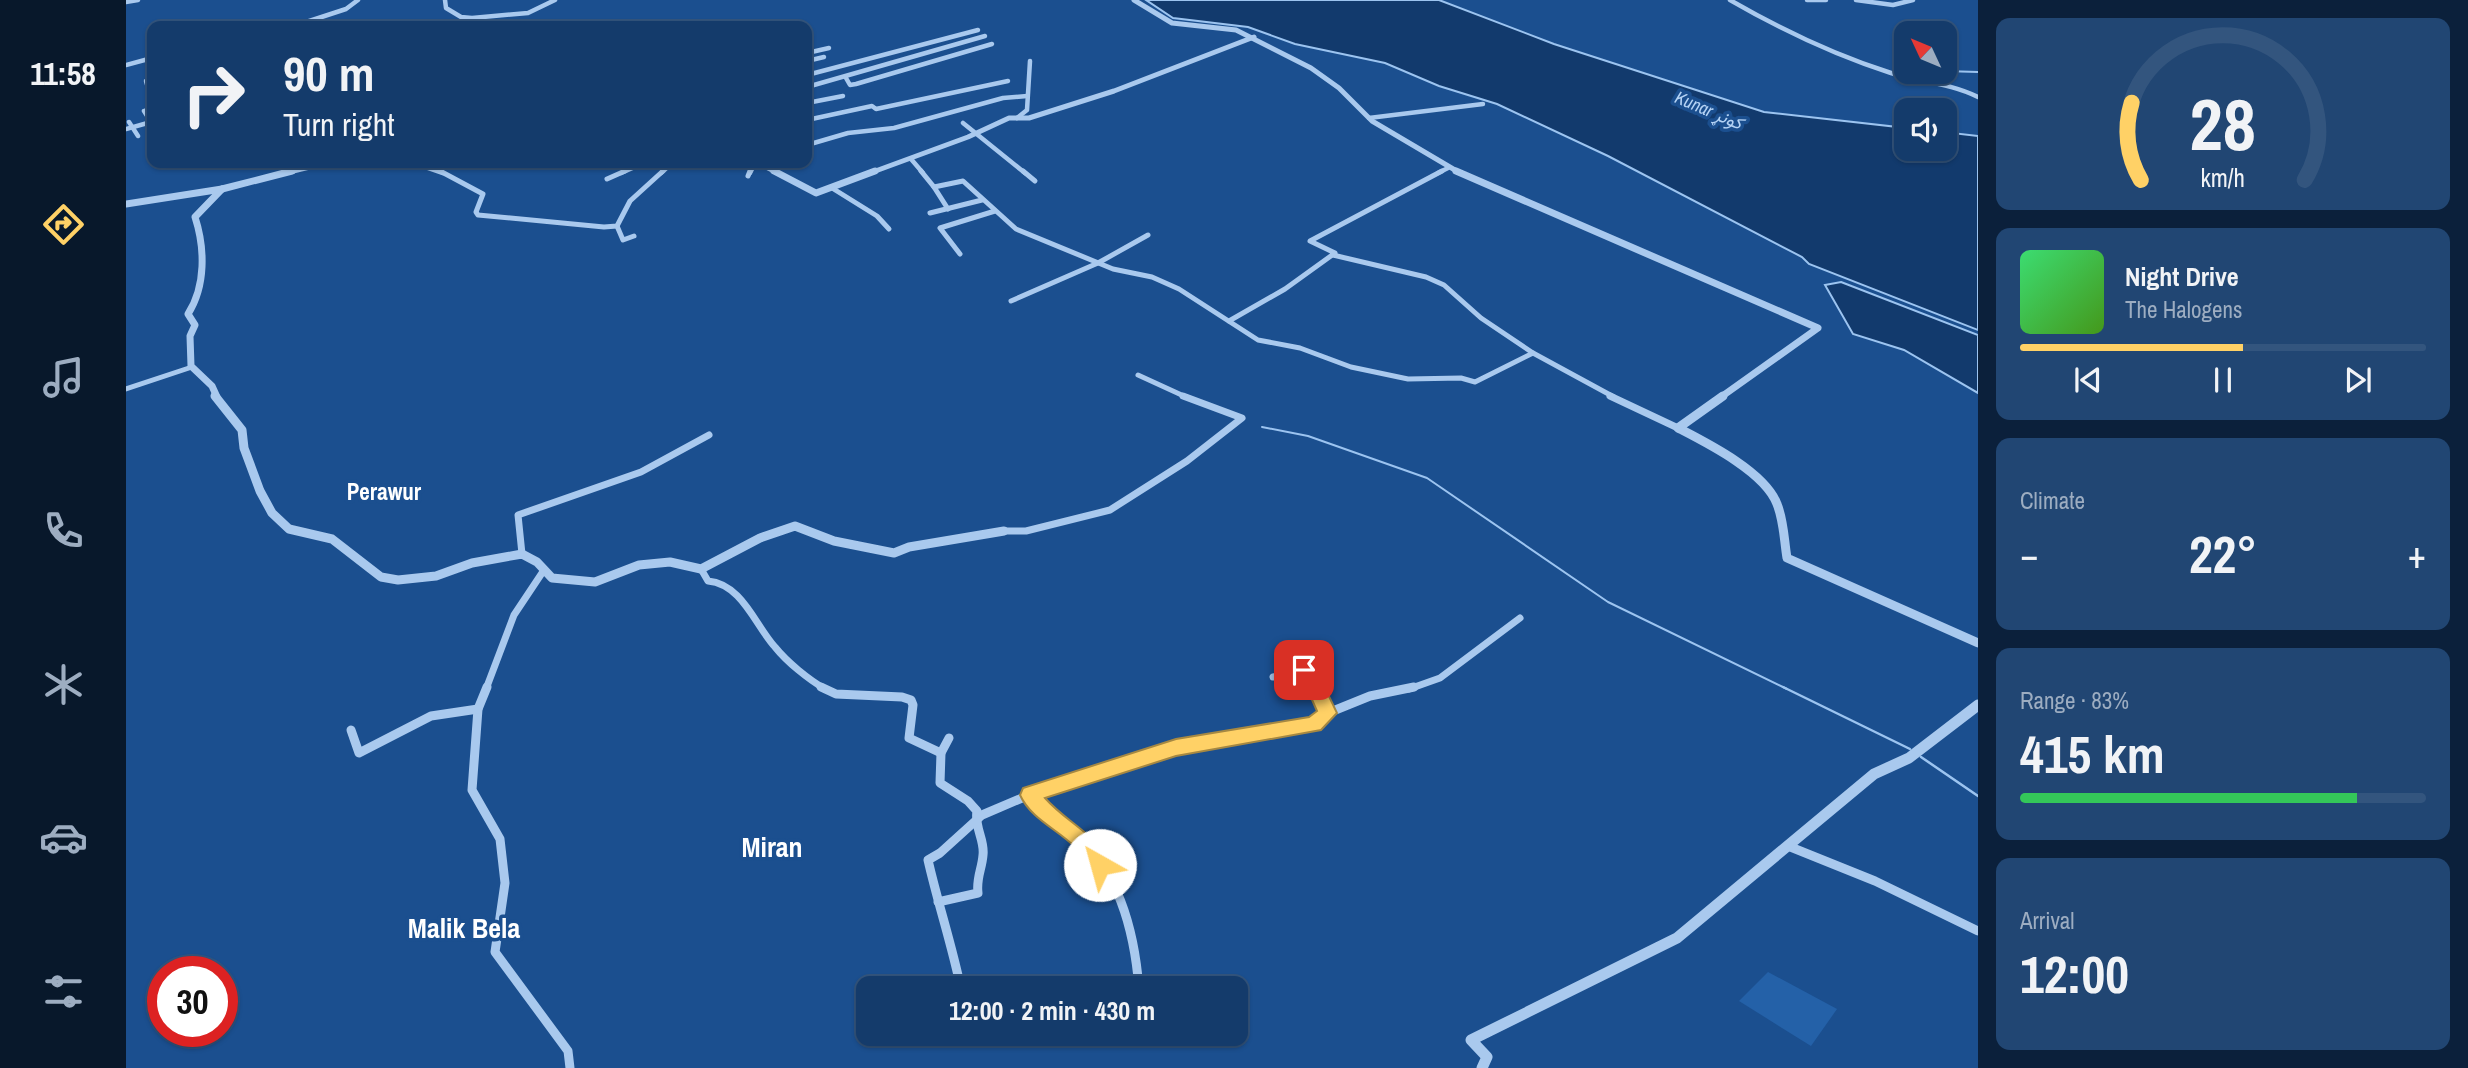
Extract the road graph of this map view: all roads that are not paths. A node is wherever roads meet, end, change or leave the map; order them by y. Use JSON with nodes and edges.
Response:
{"nodes":[{"id":1,"x":138,"y":0,"type":"edge"},
{"id":2,"x":358,"y":0,"type":"edge"},
{"id":3,"x":445,"y":0,"type":"edge"},
{"id":4,"x":555,"y":0,"type":"edge"},
{"id":5,"x":1134,"y":0,"type":"edge"},
{"id":6,"x":1730,"y":0,"type":"edge"},
{"id":7,"x":1807,"y":0,"type":"edge"},
{"id":8,"x":1826,"y":0,"type":"edge"},
{"id":9,"x":1856,"y":0,"type":"edge"},
{"id":10,"x":1913,"y":0,"type":"edge"},
{"id":11,"x":126,"y":2,"type":"edge"},
{"id":12,"x":309,"y":21,"type":"edge"},
{"id":13,"x":978,"y":30,"type":"dead end"},
{"id":14,"x":985,"y":36,"type":"dead end"},
{"id":15,"x":1255,"y":37,"type":"junction"},
{"id":16,"x":992,"y":44,"type":"dead end"},
{"id":17,"x":829,"y":48,"type":"dead end"},
{"id":18,"x":812,"y":52,"type":"edge"},
{"id":19,"x":824,"y":57,"type":"dead end"},
{"id":20,"x":147,"y":59,"type":"edge"},
{"id":21,"x":816,"y":59,"type":"junction"},
{"id":22,"x":812,"y":60,"type":"edge"},
{"id":23,"x":1030,"y":61,"type":"dead end"},
{"id":24,"x":126,"y":65,"type":"edge"},
{"id":25,"x":828,"y":68,"type":"junction"},
{"id":26,"x":812,"y":73,"type":"edge"},
{"id":27,"x":846,"y":78,"type":"junction"},
{"id":28,"x":146,"y":81,"type":"dead end"},
{"id":29,"x":1008,"y":81,"type":"dead end"},
{"id":30,"x":812,"y":86,"type":"edge"},
{"id":31,"x":147,"y":92,"type":"edge"},
{"id":32,"x":843,"y":96,"type":"dead end"},
{"id":33,"x":1027,"y":96,"type":"junction"},
{"id":34,"x":1978,"y":97,"type":"edge"},
{"id":35,"x":812,"y":102,"type":"edge"},
{"id":36,"x":1483,"y":104,"type":"dead end"},
{"id":37,"x":1017,"y":118,"type":"junction"},
{"id":38,"x":1369,"y":118,"type":"junction"},
{"id":39,"x":812,"y":119,"type":"edge"},
{"id":40,"x":147,"y":122,"type":"edge"},
{"id":41,"x":962,"y":123,"type":"dead end"},
{"id":42,"x":132,"y":124,"type":"junction"},
{"id":43,"x":126,"y":129,"type":"edge"},
{"id":44,"x":977,"y":133,"type":"junction"},
{"id":45,"x":138,"y":136,"type":"dead end"},
{"id":46,"x":812,"y":144,"type":"edge"},
{"id":47,"x":911,"y":159,"type":"junction"},
{"id":48,"x":306,"y":168,"type":"edge"},
{"id":49,"x":436,"y":168,"type":"edge"},
{"id":50,"x":632,"y":168,"type":"edge"},
{"id":51,"x":666,"y":168,"type":"edge"},
{"id":52,"x":754,"y":168,"type":"edge"},
{"id":53,"x":767,"y":168,"type":"edge"},
{"id":54,"x":1448,"y":168,"type":"junction"},
{"id":55,"x":748,"y":176,"type":"dead end"},
{"id":56,"x":607,"y":179,"type":"dead end"},
{"id":57,"x":1035,"y":181,"type":"dead end"},
{"id":58,"x":933,"y":187,"type":"junction"},
{"id":59,"x":832,"y":188,"type":"junction"},
{"id":60,"x":222,"y":189,"type":"junction"},
{"id":61,"x":982,"y":200,"type":"junction"},
{"id":62,"x":126,"y":204,"type":"edge"},
{"id":63,"x":948,"y":209,"type":"junction"},
{"id":64,"x":995,"y":211,"type":"junction"},
{"id":65,"x":930,"y":213,"type":"dead end"},
{"id":66,"x":617,"y":226,"type":"junction"},
{"id":67,"x":889,"y":229,"type":"dead end"},
{"id":68,"x":1148,"y":235,"type":"dead end"},
{"id":69,"x":635,"y":236,"type":"dead end"},
{"id":70,"x":960,"y":254,"type":"dead end"},
{"id":71,"x":1333,"y":255,"type":"junction"},
{"id":72,"x":1098,"y":263,"type":"junction"},
{"id":73,"x":1011,"y":301,"type":"dead end"},
{"id":74,"x":1229,"y":321,"type":"junction"},
{"id":75,"x":1533,"y":353,"type":"junction"},
{"id":76,"x":192,"y":367,"type":"junction"},
{"id":77,"x":1138,"y":375,"type":"dead end"},
{"id":78,"x":126,"y":389,"type":"edge"},
{"id":79,"x":1678,"y":428,"type":"junction"},
{"id":80,"x":709,"y":435,"type":"dead end"},
{"id":81,"x":1004,"y":531,"type":"joint"},
{"id":82,"x":522,"y":554,"type":"junction"},
{"id":83,"x":701,"y":569,"type":"junction"},
{"id":84,"x":544,"y":570,"type":"junction"},
{"id":85,"x":1520,"y":618,"type":"dead end"},
{"id":86,"x":1978,"y":643,"type":"edge"},
{"id":87,"x":1324,"y":667,"type":"dead end"},
{"id":88,"x":1308,"y":671,"type":"junction"},
{"id":89,"x":1273,"y":677,"type":"dead end"},
{"id":90,"x":1978,"y":705,"type":"edge"},
{"id":91,"x":478,"y":709,"type":"junction"},
{"id":92,"x":1328,"y":713,"type":"junction"},
{"id":93,"x":351,"y":730,"type":"dead end"},
{"id":94,"x":949,"y":738,"type":"dead end"},
{"id":95,"x":941,"y":752,"type":"junction"},
{"id":96,"x":1030,"y":795,"type":"junction"},
{"id":97,"x":975,"y":820,"type":"junction"},
{"id":98,"x":1788,"y":846,"type":"junction"},
{"id":99,"x":938,"y":902,"type":"junction"},
{"id":100,"x":1978,"y":932,"type":"edge"},
{"id":101,"x":958,"y":976,"type":"edge"},
{"id":102,"x":1137,"y":976,"type":"edge"},
{"id":103,"x":570,"y":1068,"type":"edge"},
{"id":104,"x":1482,"y":1068,"type":"edge"}],
"edges":[{"from":1,"to":11,"type":"street"},
{"from":2,"to":12,"type":"street"},
{"from":3,"to":4,"type":"street"},
{"from":5,"to":15,"type":"street"},
{"from":6,"to":34,"type":"street"},
{"from":7,"to":8,"type":"street"},
{"from":9,"to":10,"type":"street"},
{"from":13,"to":25,"type":"street"},
{"from":14,"to":27,"type":"street"},
{"from":15,"to":37,"type":"street"},
{"from":15,"to":38,"type":"street"},
{"from":16,"to":27,"type":"street"},
{"from":17,"to":18,"type":"street"},
{"from":19,"to":21,"type":"street"},
{"from":20,"to":24,"type":"street"},
{"from":21,"to":22,"type":"street"},
{"from":21,"to":25,"type":"street"},
{"from":23,"to":33,"type":"street"},
{"from":25,"to":26,"type":"street"},
{"from":27,"to":30,"type":"street"},
{"from":28,"to":31,"type":"street"},
{"from":29,"to":39,"type":"street"},
{"from":32,"to":35,"type":"street"},
{"from":33,"to":37,"type":"street"},
{"from":33,"to":46,"type":"street"},
{"from":36,"to":38,"type":"street"},
{"from":37,"to":44,"type":"street"},
{"from":38,"to":54,"type":"street"},
{"from":40,"to":42,"type":"street"},
{"from":41,"to":44,"type":"street"},
{"from":42,"to":43,"type":"street"},
{"from":42,"to":45,"type":"street"},
{"from":44,"to":47,"type":"street"},
{"from":44,"to":57,"type":"street"},
{"from":47,"to":58,"type":"street"},
{"from":47,"to":59,"type":"street"},
{"from":48,"to":60,"type":"street"},
{"from":49,"to":66,"type":"street"},
{"from":50,"to":56,"type":"street"},
{"from":51,"to":66,"type":"street"},
{"from":52,"to":55,"type":"street"},
{"from":53,"to":59,"type":"street"},
{"from":54,"to":71,"type":"street"},
{"from":54,"to":79,"type":"street"},
{"from":58,"to":61,"type":"street"},
{"from":58,"to":63,"type":"street"},
{"from":59,"to":67,"type":"street"},
{"from":60,"to":62,"type":"street"},
{"from":60,"to":76,"type":"street"},
{"from":61,"to":63,"type":"street"},
{"from":61,"to":64,"type":"street"},
{"from":63,"to":65,"type":"street"},
{"from":64,"to":70,"type":"street"},
{"from":64,"to":72,"type":"street"},
{"from":66,"to":69,"type":"street"},
{"from":68,"to":72,"type":"street"},
{"from":71,"to":74,"type":"street"},
{"from":71,"to":75,"type":"street"},
{"from":72,"to":73,"type":"street"},
{"from":72,"to":74,"type":"street"},
{"from":74,"to":75,"type":"street"},
{"from":75,"to":79,"type":"street"},
{"from":76,"to":78,"type":"street"},
{"from":76,"to":82,"type":"street"},
{"from":77,"to":81,"type":"street"},
{"from":79,"to":86,"type":"street"},
{"from":80,"to":82,"type":"street"},
{"from":81,"to":83,"type":"street"},
{"from":82,"to":84,"type":"street"},
{"from":83,"to":84,"type":"street"},
{"from":83,"to":95,"type":"street"},
{"from":84,"to":91,"type":"street"},
{"from":85,"to":92,"type":"street"},
{"from":87,"to":88,"type":"street"},
{"from":88,"to":89,"type":"street"},
{"from":88,"to":92,"type":"street"},
{"from":90,"to":98,"type":"street"},
{"from":91,"to":93,"type":"street"},
{"from":91,"to":103,"type":"street"},
{"from":92,"to":96,"type":"street"},
{"from":94,"to":95,"type":"street"},
{"from":95,"to":97,"type":"street"},
{"from":96,"to":97,"type":"street"},
{"from":96,"to":102,"type":"street"},
{"from":97,"to":99,"type":"street"},
{"from":97,"to":99,"type":"street"},
{"from":98,"to":100,"type":"street"},
{"from":98,"to":104,"type":"street"},
{"from":99,"to":101,"type":"street"}]}
